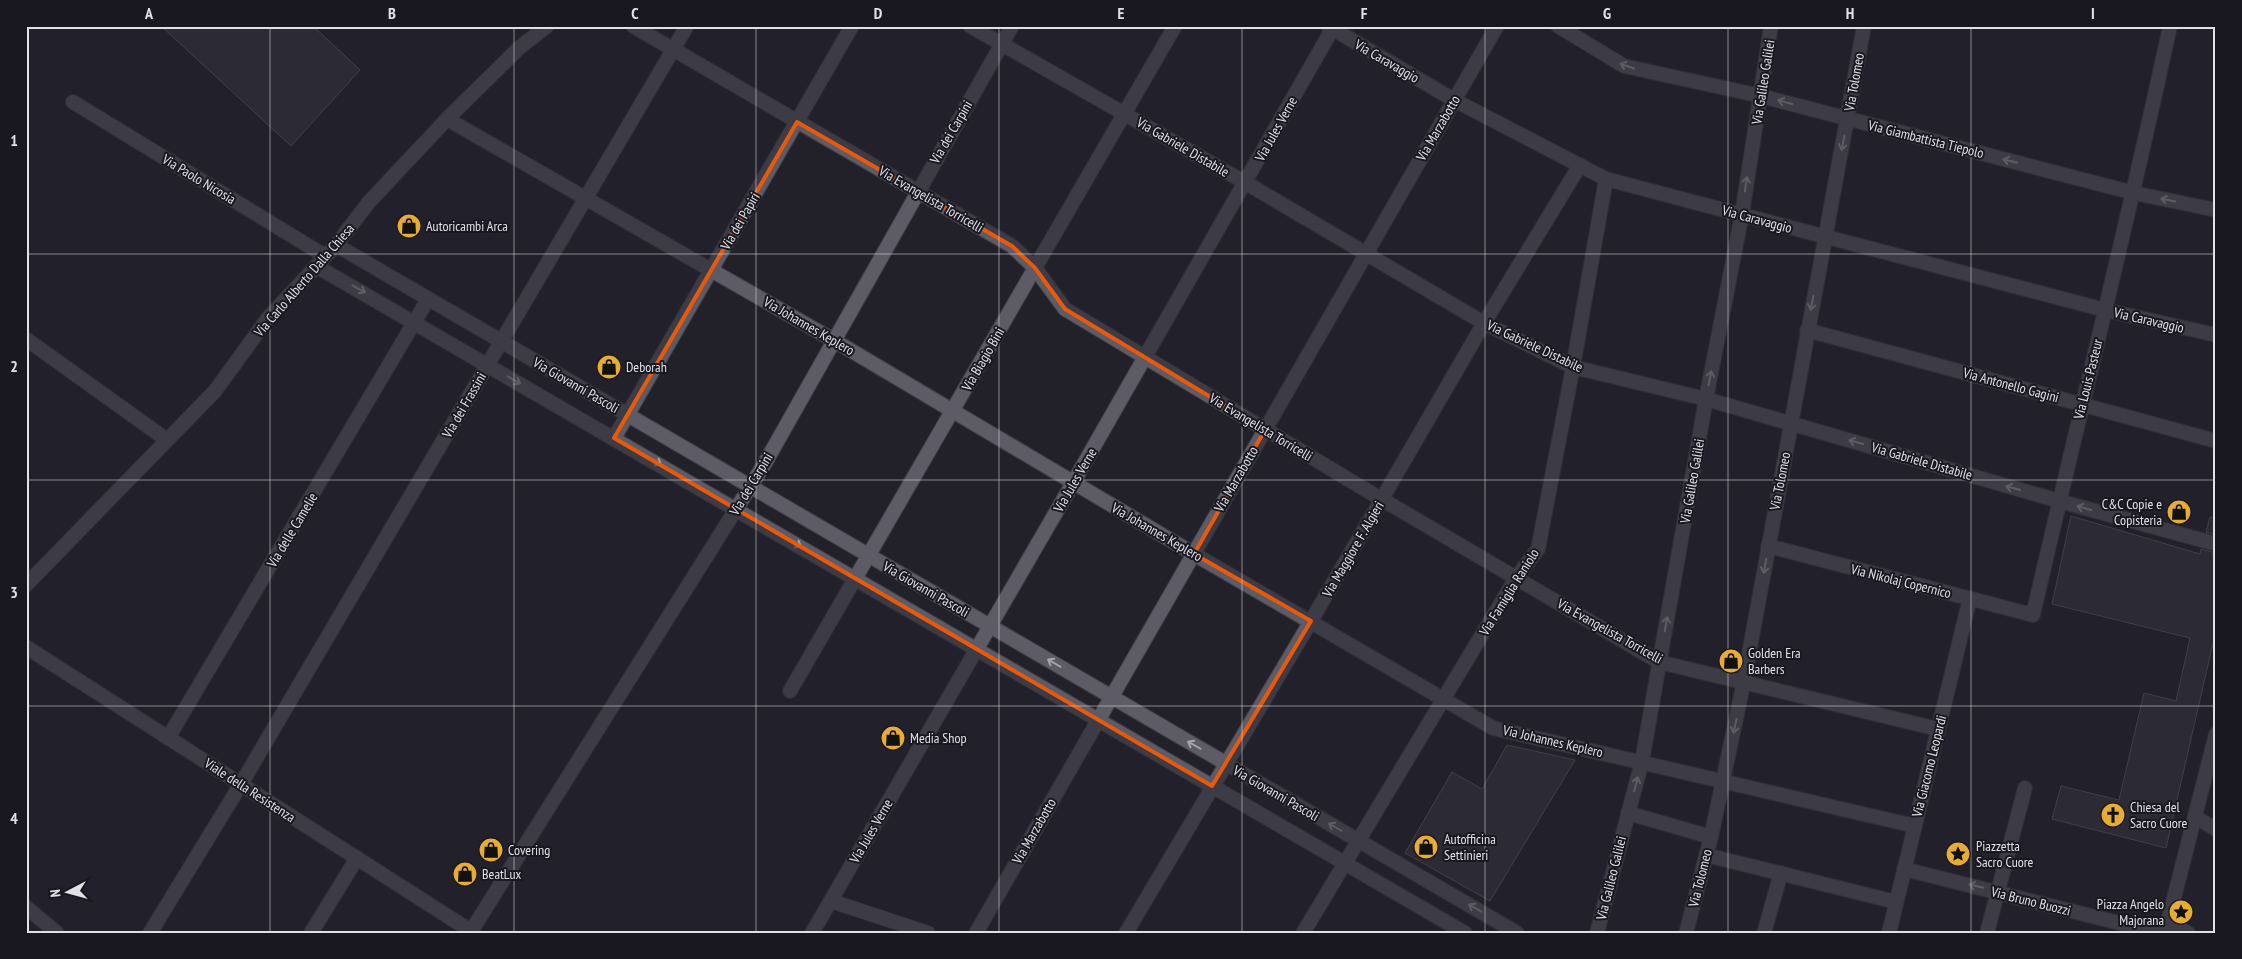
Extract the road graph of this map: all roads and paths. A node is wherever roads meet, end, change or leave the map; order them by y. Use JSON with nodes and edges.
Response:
{"nodes":[{"id":1,"x":547,"y":26,"type":"edge"},
{"id":2,"x":633,"y":26,"type":"edge"},
{"id":3,"x":688,"y":26,"type":"edge"},
{"id":4,"x":852,"y":26,"type":"edge"},
{"id":5,"x":970,"y":26,"type":"edge"},
{"id":6,"x":1012,"y":26,"type":"edge"},
{"id":7,"x":1175,"y":26,"type":"edge"},
{"id":8,"x":1497,"y":26,"type":"edge"},
{"id":9,"x":1558,"y":26,"type":"edge"},
{"id":10,"x":1771,"y":26,"type":"edge"},
{"id":11,"x":1864,"y":26,"type":"edge"},
{"id":12,"x":2170,"y":26,"type":"edge"},
{"id":13,"x":1332,"y":27,"type":"edge"},
{"id":14,"x":1001,"y":45,"type":"junction"},
{"id":15,"x":674,"y":50,"type":"junction"},
{"id":16,"x":1761,"y":96,"type":"junction"},
{"id":17,"x":1454,"y":100,"type":"junction"},
{"id":18,"x":73,"y":102,"type":"dead end"},
{"id":19,"x":1124,"y":114,"type":"junction"},
{"id":20,"x":447,"y":119,"type":"junction"},
{"id":21,"x":1847,"y":119,"type":"junction"},
{"id":22,"x":797,"y":122,"type":"junction"},
{"id":23,"x":1580,"y":164,"type":"junction"},
{"id":24,"x":1606,"y":179,"type":"junction"},
{"id":25,"x":1246,"y":183,"type":"junction"},
{"id":26,"x":918,"y":192,"type":"junction"},
{"id":27,"x":2134,"y":193,"type":"junction"},
{"id":28,"x":586,"y":198,"type":"junction"},
{"id":29,"x":2216,"y":210,"type":"edge"},
{"id":30,"x":1742,"y":214,"type":"junction"},
{"id":31,"x":1824,"y":237,"type":"junction"},
{"id":32,"x":336,"y":245,"type":"junction"},
{"id":33,"x":1367,"y":255,"type":"junction"},
{"id":34,"x":321,"y":261,"type":"junction"},
{"id":35,"x":1035,"y":268,"type":"junction"},
{"id":36,"x":712,"y":270,"type":"junction"},
{"id":37,"x":428,"y":299,"type":"junction"},
{"id":38,"x":2105,"y":310,"type":"junction"},
{"id":39,"x":415,"y":322,"type":"junction"},
{"id":40,"x":1484,"y":323,"type":"junction"},
{"id":41,"x":1807,"y":330,"type":"junction"},
{"id":42,"x":2216,"y":335,"type":"edge"},
{"id":43,"x":26,"y":339,"type":"edge"},
{"id":44,"x":834,"y":341,"type":"junction"},
{"id":45,"x":502,"y":342,"type":"junction"},
{"id":46,"x":1146,"y":357,"type":"junction"},
{"id":47,"x":488,"y":364,"type":"junction"},
{"id":48,"x":1573,"y":367,"type":"junction"},
{"id":49,"x":1706,"y":400,"type":"junction"},
{"id":50,"x":2082,"y":404,"type":"junction"},
{"id":51,"x":952,"y":411,"type":"junction"},
{"id":52,"x":627,"y":415,"type":"junction"},
{"id":53,"x":1791,"y":423,"type":"junction"},
{"id":54,"x":1265,"y":430,"type":"junction"},
{"id":55,"x":614,"y":438,"type":"junction"},
{"id":56,"x":167,"y":440,"type":"junction"},
{"id":57,"x":2216,"y":441,"type":"edge"},
{"id":58,"x":1073,"y":483,"type":"junction"},
{"id":59,"x":750,"y":487,"type":"junction"},
{"id":60,"x":1382,"y":499,"type":"junction"},
{"id":61,"x":2059,"y":501,"type":"junction"},
{"id":62,"x":736,"y":509,"type":"junction"},
{"id":63,"x":2216,"y":544,"type":"edge"},
{"id":64,"x":1768,"y":546,"type":"junction"},
{"id":65,"x":1194,"y":554,"type":"junction"},
{"id":66,"x":869,"y":556,"type":"junction"},
{"id":67,"x":856,"y":578,"type":"junction"},
{"id":68,"x":1516,"y":578,"type":"junction"},
{"id":69,"x":26,"y":584,"type":"edge"},
{"id":70,"x":1970,"y":598,"type":"junction"},
{"id":71,"x":2033,"y":615,"type":"joint"},
{"id":72,"x":1311,"y":621,"type":"junction"},
{"id":73,"x":990,"y":626,"type":"junction"},
{"id":74,"x":26,"y":647,"type":"edge"},
{"id":75,"x":977,"y":649,"type":"junction"},
{"id":76,"x":1660,"y":662,"type":"junction"},
{"id":77,"x":1744,"y":681,"type":"junction"},
{"id":78,"x":790,"y":691,"type":"dead end"},
{"id":79,"x":1112,"y":697,"type":"junction"},
{"id":80,"x":1444,"y":699,"type":"junction"},
{"id":81,"x":1098,"y":720,"type":"junction"},
{"id":82,"x":1938,"y":729,"type":"junction"},
{"id":83,"x":2216,"y":734,"type":"edge"},
{"id":84,"x":168,"y":738,"type":"junction"},
{"id":85,"x":1642,"y":761,"type":"junction"},
{"id":86,"x":1226,"y":763,"type":"junction"},
{"id":87,"x":1723,"y":781,"type":"junction"},
{"id":88,"x":241,"y":784,"type":"junction"},
{"id":89,"x":1212,"y":786,"type":"junction"},
{"id":90,"x":2026,"y":788,"type":"dead end"},
{"id":91,"x":1628,"y":812,"type":"junction"},
{"id":92,"x":2195,"y":817,"type":"junction"},
{"id":93,"x":1915,"y":826,"type":"junction"},
{"id":94,"x":2216,"y":829,"type":"edge"},
{"id":95,"x":1711,"y":836,"type":"junction"},
{"id":96,"x":1358,"y":840,"type":"junction"},
{"id":97,"x":1706,"y":855,"type":"junction"},
{"id":98,"x":357,"y":858,"type":"junction"},
{"id":99,"x":1344,"y":863,"type":"junction"},
{"id":100,"x":1904,"y":868,"type":"junction"},
{"id":101,"x":1781,"y":873,"type":"junction"},
{"id":102,"x":1998,"y":892,"type":"junction"},
{"id":103,"x":830,"y":901,"type":"junction"},
{"id":104,"x":1896,"y":902,"type":"junction"},
{"id":105,"x":26,"y":907,"type":"edge"},
{"id":106,"x":2164,"y":929,"type":"edge"},
{"id":107,"x":472,"y":932,"type":"edge"},
{"id":108,"x":57,"y":933,"type":"edge"},
{"id":109,"x":150,"y":933,"type":"edge"},
{"id":110,"x":311,"y":933,"type":"edge"},
{"id":111,"x":812,"y":933,"type":"edge"},
{"id":112,"x":928,"y":933,"type":"edge"},
{"id":113,"x":976,"y":933,"type":"edge"},
{"id":114,"x":1126,"y":933,"type":"edge"},
{"id":115,"x":1303,"y":933,"type":"edge"},
{"id":116,"x":1465,"y":933,"type":"edge"},
{"id":117,"x":1517,"y":933,"type":"edge"},
{"id":118,"x":1597,"y":933,"type":"edge"},
{"id":119,"x":1686,"y":933,"type":"edge"},
{"id":120,"x":1764,"y":933,"type":"edge"},
{"id":121,"x":1889,"y":933,"type":"edge"},
{"id":122,"x":1987,"y":933,"type":"edge"},
{"id":123,"x":2188,"y":933,"type":"edge"}],
"edges":[{"from":1,"to":20,"type":"street","name":"Via Carlo Alberto Dalla Chiesa"},
{"from":2,"to":15,"type":"street","name":"Via Evangelista Torricelli"},
{"from":3,"to":15,"type":"street","name":"Via dei Frassini"},
{"from":4,"to":22,"type":"street","name":"Via dei Papiri"},
{"from":5,"to":14,"type":"street","name":"Via Gabriele Distabile"},
{"from":6,"to":14,"type":"street","name":"Via dei Carpini"},
{"from":7,"to":19,"type":"street","name":"Via Biagio Bini"},
{"from":8,"to":17,"type":"street","name":"Via Marzabotto"},
{"from":16,"to":9,"type":"street","name":"Via Giambattista Tiepolo","one_way":true},
{"from":10,"to":16,"type":"street","name":"Via Galileo Galilei"},
{"from":11,"to":21,"type":"street","name":"Via Tolomeo"},
{"from":12,"to":27,"type":"street","name":"Via Louis Pasteur"},
{"from":13,"to":17,"type":"street","name":"Via Caravaggio"},
{"from":13,"to":25,"type":"street","name":"Via Jules Verne"},
{"from":14,"to":19,"type":"street","name":"Via Gabriele Distabile"},
{"from":14,"to":26,"type":"street","name":"Via dei Carpini"},
{"from":15,"to":22,"type":"street","name":"Via Evangelista Torricelli"},
{"from":15,"to":28,"type":"street","name":"Via dei Frassini"},
{"from":21,"to":16,"type":"street","name":"Via Giambattista Tiepolo","one_way":true},
{"from":30,"to":16,"type":"street","name":"Via Galileo Galilei","one_way":true},
{"from":17,"to":23,"type":"street","name":"Via Caravaggio"},
{"from":17,"to":33,"type":"street","name":"Via Marzabotto"},
{"from":18,"to":34,"type":"street","name":"Via Paolo Nicosia"},
{"from":19,"to":25,"type":"street","name":"Via Gabriele Distabile"},
{"from":19,"to":35,"type":"street","name":"Via Biagio Bini"},
{"from":20,"to":28,"type":"street","name":"Via Johannes Keplero"},
{"from":20,"to":32,"type":"street","name":"Via Carlo Alberto Dalla Chiesa"},
{"from":27,"to":21,"type":"street","name":"Via Giambattista Tiepolo","one_way":true},
{"from":21,"to":31,"type":"street","name":"Via Tolomeo","one_way":true},
{"from":22,"to":26,"type":"street","name":"Via Evangelista Torricelli"},
{"from":22,"to":36,"type":"street","name":"Via dei Papiri"},
{"from":23,"to":24,"type":"street","name":"Via Caravaggio"},
{"from":23,"to":40,"type":"street","name":"Via Maggiore F. Algieri"},
{"from":24,"to":30,"type":"street","name":"Via Caravaggio"},
{"from":24,"to":48,"type":"street","name":"Via Famiglia Raniolo"},
{"from":25,"to":33,"type":"street","name":"Via Gabriele Distabile"},
{"from":25,"to":46,"type":"street","name":"Via Jules Verne"},
{"from":26,"to":35,"type":"street","name":"Via Evangelista Torricelli"},
{"from":26,"to":44,"type":"street","name":"Via dei Carpini"},
{"from":29,"to":27,"type":"street","name":"Via Giambattista Tiepolo","one_way":true},
{"from":27,"to":38,"type":"street","name":"Via Louis Pasteur"},
{"from":28,"to":36,"type":"street","name":"Via Johannes Keplero"},
{"from":28,"to":45,"type":"street","name":"Via dei Frassini"},
{"from":30,"to":31,"type":"street","name":"Via Caravaggio"},
{"from":49,"to":30,"type":"street","name":"Via Galileo Galilei","one_way":true},
{"from":31,"to":38,"type":"street","name":"Via Caravaggio"},
{"from":31,"to":41,"type":"street","name":"Via Tolomeo","one_way":true},
{"from":32,"to":34,"type":"street","name":"Via Carlo Alberto Dalla Chiesa"},
{"from":32,"to":37,"type":"street","name":"Via Giovanni Pascoli"},
{"from":33,"to":40,"type":"street","name":"Via Gabriele Distabile"},
{"from":33,"to":54,"type":"street","name":"Via Marzabotto"},
{"from":34,"to":39,"type":"street","name":"Via Giovanni Pascoli","one_way":true},
{"from":34,"to":56,"type":"street","name":"Via Carlo Alberto Dalla Chiesa"},
{"from":35,"to":46,"type":"street","name":"Via Evangelista Torricelli"},
{"from":35,"to":51,"type":"street","name":"Via Biagio Bini"},
{"from":36,"to":44,"type":"street","name":"Via Johannes Keplero"},
{"from":36,"to":52,"type":"street","name":"Via dei Papiri"},
{"from":37,"to":39,"type":"street","name":"Via delle Camelie"},
{"from":37,"to":45,"type":"street","name":"Via Giovanni Pascoli"},
{"from":38,"to":42,"type":"street","name":"Via Caravaggio"},
{"from":38,"to":50,"type":"street","name":"Via Louis Pasteur"},
{"from":39,"to":47,"type":"street","name":"Via Giovanni Pascoli"},
{"from":39,"to":84,"type":"street","name":"Via delle Camelie"},
{"from":40,"to":48,"type":"street","name":"Via Gabriele Distabile"},
{"from":40,"to":60,"type":"street","name":"Via Maggiore F. Algieri"},
{"from":41,"to":50,"type":"street","name":"Via Antonello Gagini"},
{"from":41,"to":53,"type":"street","name":"Via Tolomeo"},
{"from":43,"to":56,"type":"street"},
{"from":44,"to":51,"type":"street","name":"Via Johannes Keplero"},
{"from":44,"to":59,"type":"street","name":"Via dei Carpini"},
{"from":45,"to":47,"type":"street","name":"Via dei Frassini"},
{"from":45,"to":52,"type":"street","name":"Via Giovanni Pascoli"},
{"from":46,"to":54,"type":"street","name":"Via Evangelista Torricelli"},
{"from":46,"to":58,"type":"street","name":"Via Jules Verne"},
{"from":47,"to":55,"type":"street","name":"Via Giovanni Pascoli","one_way":true},
{"from":47,"to":88,"type":"street","name":"Via dei Frassini"},
{"from":48,"to":49,"type":"street","name":"Via Gabriele Distabile"},
{"from":48,"to":68,"type":"street","name":"Via Famiglia Raniolo"},
{"from":49,"to":53,"type":"street","name":"Via Gabriele Distabile"},
{"from":76,"to":49,"type":"street","name":"Via Galileo Galilei","one_way":true},
{"from":50,"to":57,"type":"street","name":"Via Antonello Gagini"},
{"from":50,"to":61,"type":"street","name":"Via Louis Pasteur"},
{"from":51,"to":58,"type":"street","name":"Via Johannes Keplero"},
{"from":51,"to":66,"type":"street","name":"Via Biagio Bini"},
{"from":52,"to":55,"type":"street","name":"Via dei Papiri"},
{"from":52,"to":59,"type":"street","name":"Via Giovanni Pascoli"},
{"from":61,"to":53,"type":"street","name":"Via Gabriele Distabile","one_way":true},
{"from":53,"to":64,"type":"street","name":"Via Tolomeo"},
{"from":54,"to":60,"type":"street","name":"Via Evangelista Torricelli"},
{"from":54,"to":65,"type":"street","name":"Via Marzabotto"},
{"from":55,"to":62,"type":"street","name":"Via Giovanni Pascoli","one_way":true},
{"from":56,"to":69,"type":"street","name":"Via Carlo Alberto Dalla Chiesa"},
{"from":58,"to":65,"type":"street","name":"Via Johannes Keplero"},
{"from":58,"to":73,"type":"street","name":"Via Jules Verne"},
{"from":59,"to":62,"type":"street","name":"Via dei Carpini"},
{"from":59,"to":66,"type":"street","name":"Via Giovanni Pascoli"},
{"from":60,"to":68,"type":"street","name":"Via Evangelista Torricelli"},
{"from":60,"to":72,"type":"street","name":"Via Maggiore F. Algieri"},
{"from":63,"to":61,"type":"street","name":"Via Gabriele Distabile","one_way":true},
{"from":61,"to":71,"type":"street","name":"Via Louis Pasteur"},
{"from":62,"to":67,"type":"street","name":"Via Giovanni Pascoli","one_way":true},
{"from":62,"to":107,"type":"street","name":"Via dei Carpini"},
{"from":64,"to":70,"type":"street","name":"Via Nikolaj Copernico"},
{"from":64,"to":77,"type":"street","name":"Via Tolomeo","one_way":true},
{"from":65,"to":72,"type":"street","name":"Via Johannes Keplero"},
{"from":65,"to":79,"type":"street","name":"Via Marzabotto"},
{"from":66,"to":67,"type":"street","name":"Via Biagio Bini"},
{"from":66,"to":73,"type":"street","name":"Via Giovanni Pascoli"},
{"from":67,"to":75,"type":"street","name":"Via Giovanni Pascoli"},
{"from":67,"to":78,"type":"street","name":"Via Biagio Bini"},
{"from":68,"to":76,"type":"street","name":"Via Evangelista Torricelli"},
{"from":68,"to":80,"type":"street","name":"Via Famiglia Raniolo"},
{"from":70,"to":71,"type":"street","name":"Via Nikolaj Copernico"},
{"from":70,"to":82,"type":"street","name":"Via Giacomo Leopardi"},
{"from":72,"to":80,"type":"street","name":"Via Johannes Keplero"},
{"from":72,"to":86,"type":"street","name":"Via Maggiore F. Algieri"},
{"from":73,"to":75,"type":"street","name":"Via Jules Verne"},
{"from":79,"to":73,"type":"street","name":"Via Giovanni Pascoli","one_way":true},
{"from":74,"to":84,"type":"street","name":"Viale della Resistenza"},
{"from":75,"to":81,"type":"street","name":"Via Giovanni Pascoli"},
{"from":75,"to":103,"type":"street","name":"Via Jules Verne"},
{"from":76,"to":77,"type":"street","name":"Via Evangelista Torricelli"},
{"from":76,"to":85,"type":"street","name":"Via Galileo Galilei"},
{"from":77,"to":82,"type":"street","name":"Via Evangelista Torricelli"},
{"from":77,"to":87,"type":"street","name":"Via Tolomeo","one_way":true},
{"from":79,"to":81,"type":"street","name":"Via Marzabotto"},
{"from":86,"to":79,"type":"street","name":"Via Giovanni Pascoli","one_way":true},
{"from":80,"to":85,"type":"street","name":"Via Johannes Keplero"},
{"from":80,"to":96,"type":"street","name":"Via Famiglia Raniolo"},
{"from":81,"to":89,"type":"street","name":"Via Giovanni Pascoli"},
{"from":81,"to":113,"type":"street","name":"Via Marzabotto"},
{"from":82,"to":93,"type":"street","name":"Via Giacomo Leopardi"},
{"from":83,"to":92,"type":"street"},
{"from":84,"to":88,"type":"street","name":"Viale della Resistenza"},
{"from":85,"to":87,"type":"street","name":"Via Johannes Keplero"},
{"from":91,"to":85,"type":"street","name":"Via Galileo Galilei","one_way":true},
{"from":86,"to":89,"type":"street","name":"Via Maggiore F. Algieri"},
{"from":96,"to":86,"type":"street","name":"Via Giovanni Pascoli","one_way":true},
{"from":87,"to":93,"type":"street","name":"Via Johannes Keplero"},
{"from":87,"to":95,"type":"street","name":"Via Tolomeo"},
{"from":88,"to":98,"type":"street","name":"Viale della Resistenza"},
{"from":88,"to":109,"type":"street","name":"Via dei Frassini"},
{"from":89,"to":99,"type":"street","name":"Via Giovanni Pascoli"},
{"from":89,"to":114,"type":"street","name":"Via Maggiore F. Algieri"},
{"from":90,"to":102,"type":"street"},
{"from":91,"to":95,"type":"street"},
{"from":91,"to":118,"type":"street","name":"Via Galileo Galilei"},
{"from":92,"to":94,"type":"street"},
{"from":92,"to":106,"type":"street"},
{"from":93,"to":100,"type":"street","name":"Via Giacomo Leopardi"},
{"from":95,"to":97,"type":"street","name":"Via Tolomeo"},
{"from":96,"to":99,"type":"street","name":"Via Famiglia Raniolo"},
{"from":117,"to":96,"type":"street","name":"Via Giovanni Pascoli","one_way":true},
{"from":97,"to":101,"type":"street"},
{"from":97,"to":119,"type":"street","name":"Via Tolomeo"},
{"from":98,"to":107,"type":"street","name":"Viale della Resistenza"},
{"from":98,"to":110,"type":"street"},
{"from":99,"to":115,"type":"street","name":"Via Famiglia Raniolo"},
{"from":99,"to":116,"type":"street","name":"Via Giovanni Pascoli"},
{"from":102,"to":100,"type":"street","name":"Via Bruno Buozzi","one_way":true},
{"from":100,"to":104,"type":"street","name":"Via Giacomo Leopardi"},
{"from":101,"to":104,"type":"street"},
{"from":101,"to":120,"type":"street"},
{"from":102,"to":106,"type":"street","name":"Via Bruno Buozzi"},
{"from":102,"to":122,"type":"street"},
{"from":103,"to":111,"type":"street","name":"Via Jules Verne"},
{"from":103,"to":112,"type":"street"},
{"from":104,"to":121,"type":"street","name":"Via Giacomo Leopardi"},
{"from":105,"to":108,"type":"street"},
{"from":106,"to":123,"type":"street","name":"Via Bruno Buozzi"}]}
